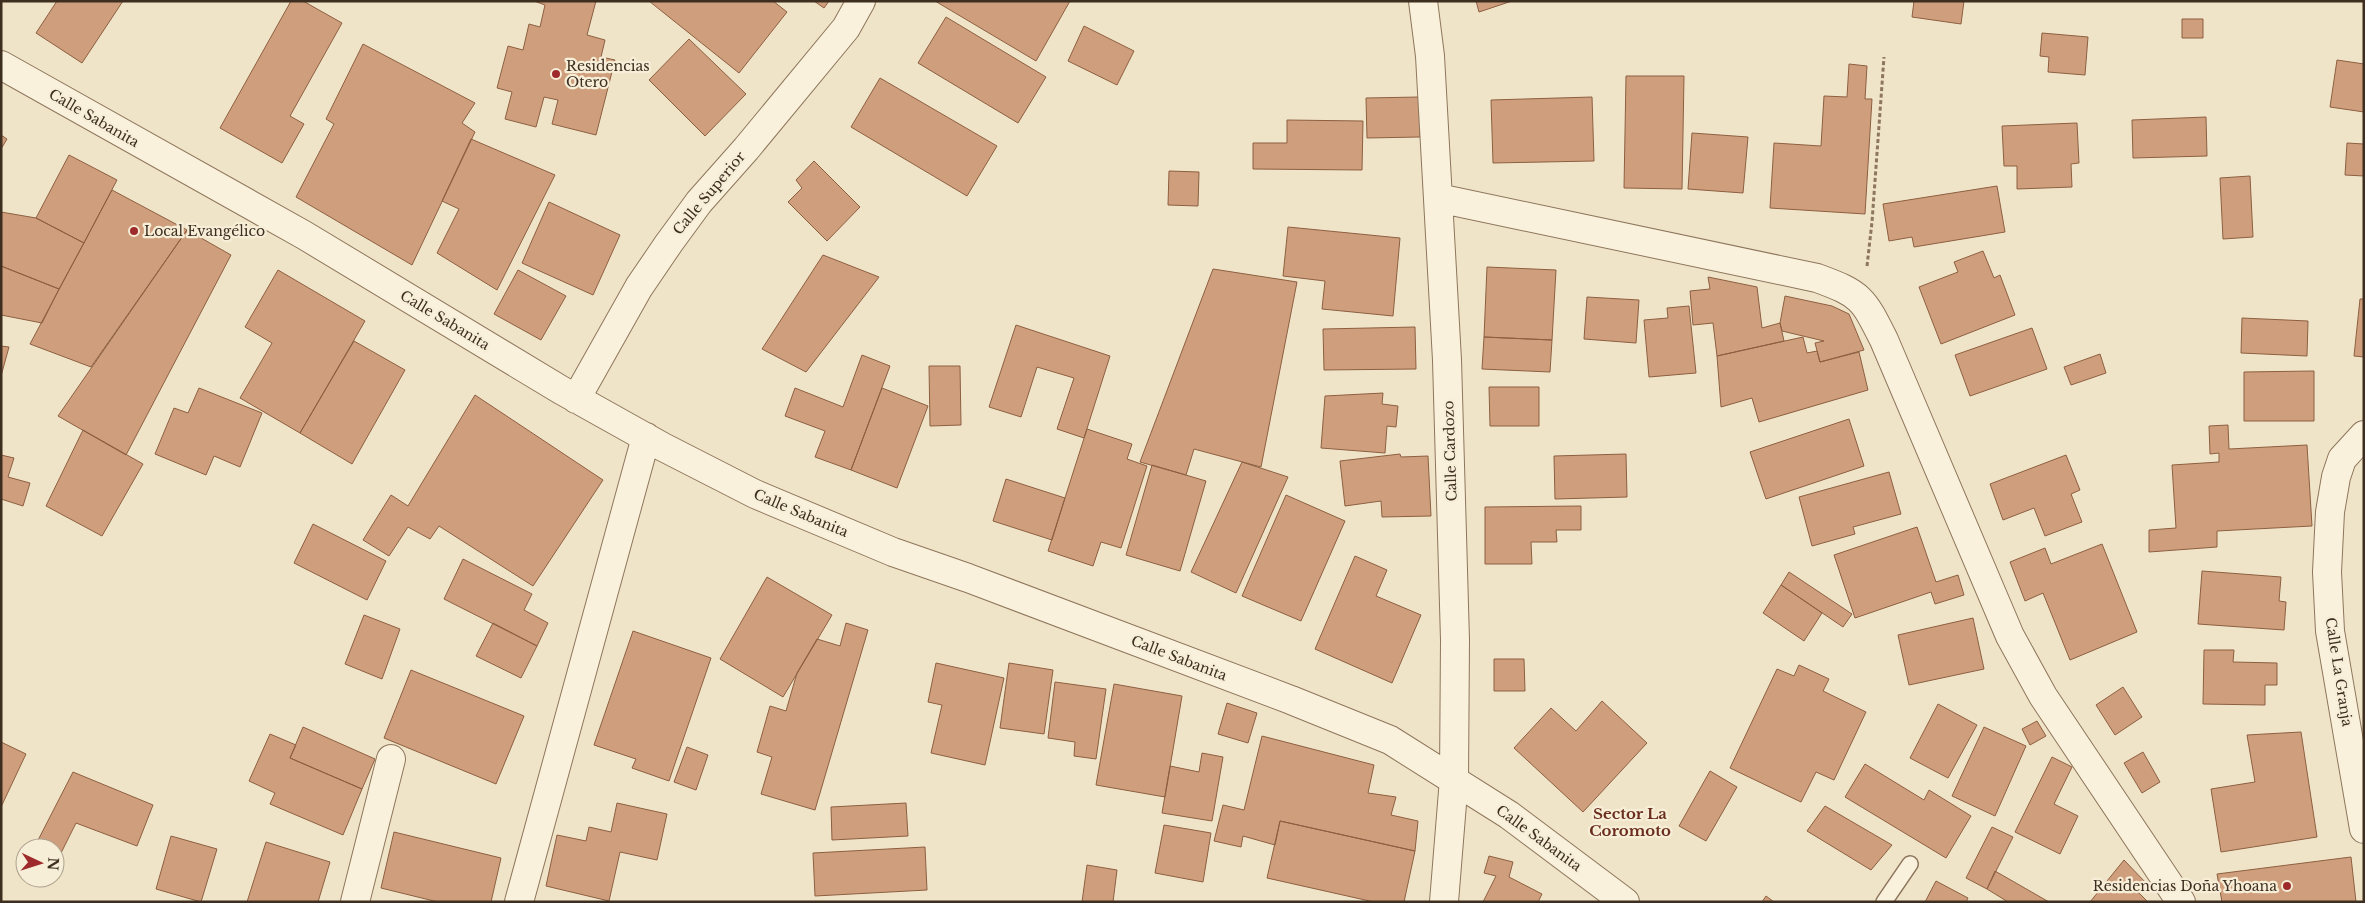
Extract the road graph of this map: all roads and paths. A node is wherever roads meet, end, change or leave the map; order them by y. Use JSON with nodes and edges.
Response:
{"nodes":[{"id":1,"x":862,"y":1,"type":"edge"},
{"id":2,"x":1423,"y":1,"type":"edge"},
{"id":3,"x":1884,"y":57,"type":"dead end"},
{"id":4,"x":1,"y":65,"type":"edge"},
{"id":5,"x":1438,"y":198,"type":"junction"},
{"id":6,"x":1856,"y":297,"type":"junction"},
{"id":7,"x":576,"y":399,"type":"junction"},
{"id":8,"x":2364,"y":435,"type":"edge"},
{"id":9,"x":646,"y":438,"type":"junction"},
{"id":10,"x":391,"y":759,"type":"dead end"},
{"id":11,"x":1454,"y":779,"type":"junction"},
{"id":12,"x":2364,"y":829,"type":"edge"},
{"id":13,"x":1910,"y":864,"type":"dead end"},
{"id":14,"x":355,"y":902,"type":"edge"},
{"id":15,"x":519,"y":902,"type":"edge"},
{"id":16,"x":1444,"y":902,"type":"edge"},
{"id":17,"x":1625,"y":902,"type":"edge"},
{"id":18,"x":1884,"y":902,"type":"edge"},
{"id":19,"x":2181,"y":902,"type":"edge"}],
"edges":[{"from":1,"to":7,"type":"street","name":"Calle Superior"},
{"from":2,"to":5,"type":"street","name":"Calle Cardozo"},
{"from":3,"to":6,"type":"path"},
{"from":4,"to":7,"type":"street","name":"Calle Sabanita"},
{"from":5,"to":6,"type":"street"},
{"from":5,"to":11,"type":"street","name":"Calle Cardozo"},
{"from":6,"to":19,"type":"street"},
{"from":7,"to":9,"type":"street","name":"Calle Sabanita"},
{"from":8,"to":12,"type":"street","name":"Calle La Granja"},
{"from":9,"to":11,"type":"street","name":"Calle Sabanita"},
{"from":9,"to":15,"type":"street"},
{"from":10,"to":14,"type":"street"},
{"from":11,"to":16,"type":"street","name":"Calle Cardozo"},
{"from":11,"to":17,"type":"street","name":"Calle Sabanita"},
{"from":13,"to":18,"type":"lane"}]}
